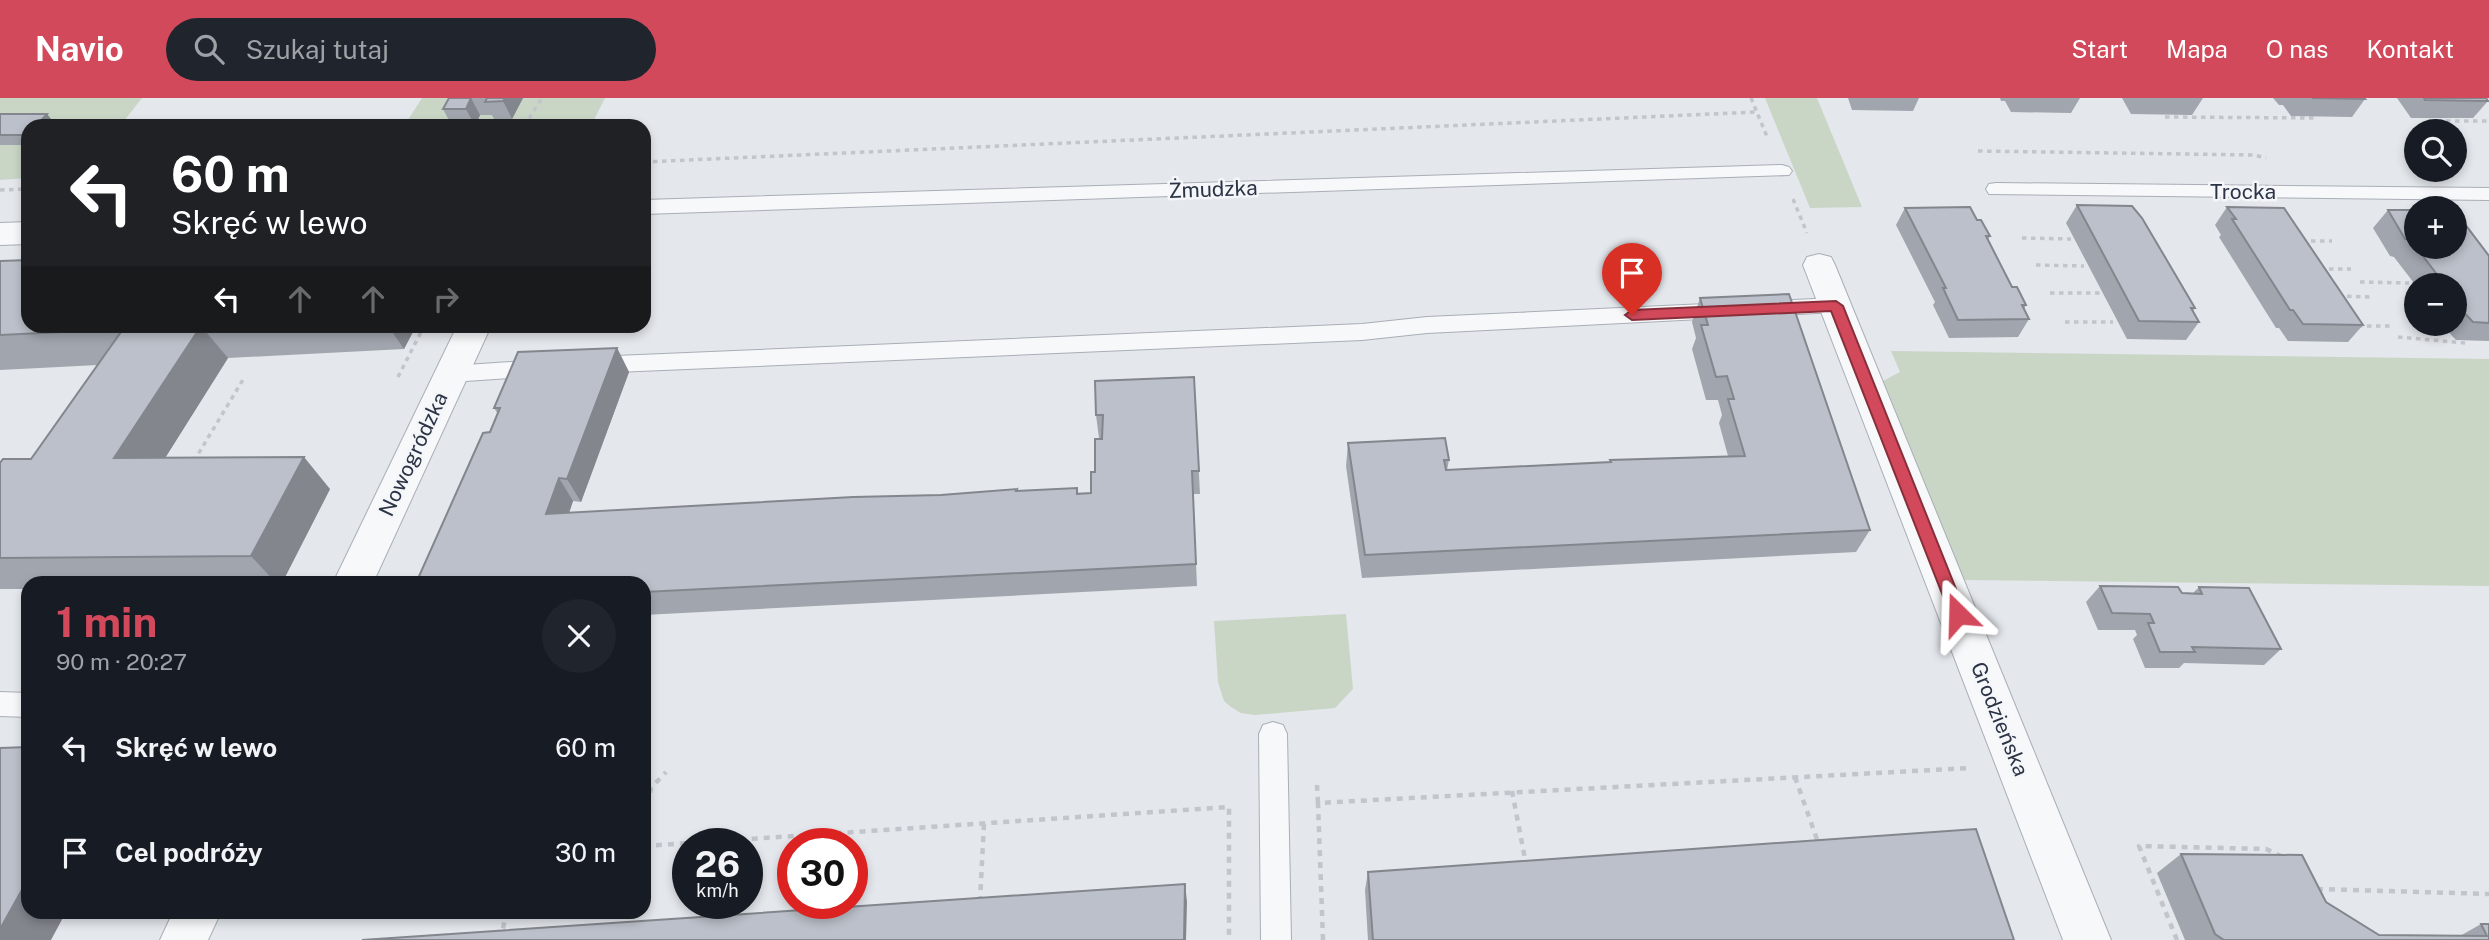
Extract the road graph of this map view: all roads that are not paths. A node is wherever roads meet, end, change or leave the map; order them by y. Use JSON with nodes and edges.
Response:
{"nodes":[{"id":1,"x":1782,"y":171,"type":"dead end"},
{"id":2,"x":1997,"y":189,"type":"dead end"},
{"id":3,"x":2489,"y":194,"type":"edge"},
{"id":4,"x":651,"y":207,"type":"edge"},
{"id":5,"x":21,"y":233,"type":"edge"},
{"id":6,"x":0,"y":234,"type":"edge"},
{"id":7,"x":1819,"y":265,"type":"dead end"},
{"id":8,"x":1836,"y":306,"type":"junction"},
{"id":9,"x":471,"y":333,"type":"edge"},
{"id":10,"x":451,"y":374,"type":"junction"},
{"id":11,"x":356,"y":576,"type":"edge"},
{"id":12,"x":0,"y":704,"type":"edge"},
{"id":13,"x":21,"y":705,"type":"edge"},
{"id":14,"x":1273,"y":734,"type":"dead end"},
{"id":15,"x":194,"y":919,"type":"edge"},
{"id":16,"x":184,"y":940,"type":"edge"},
{"id":17,"x":1276,"y":940,"type":"edge"},
{"id":18,"x":2087,"y":940,"type":"edge"}],
"edges":[{"from":1,"to":4,"type":"lane","name":"Żmudzka"},
{"from":2,"to":3,"type":"lane","name":"Trocka"},
{"from":5,"to":6,"type":"street"},
{"from":7,"to":8,"type":"street","name":"Grodzieńska"},
{"from":8,"to":10,"type":"lane"},
{"from":8,"to":18,"type":"street","name":"Grodzieńska"},
{"from":9,"to":10,"type":"street","name":"Nowogródzka"},
{"from":10,"to":11,"type":"street","name":"Nowogródzka"},
{"from":12,"to":13,"type":"lane"},
{"from":14,"to":17,"type":"lane"},
{"from":15,"to":16,"type":"street"}]}
